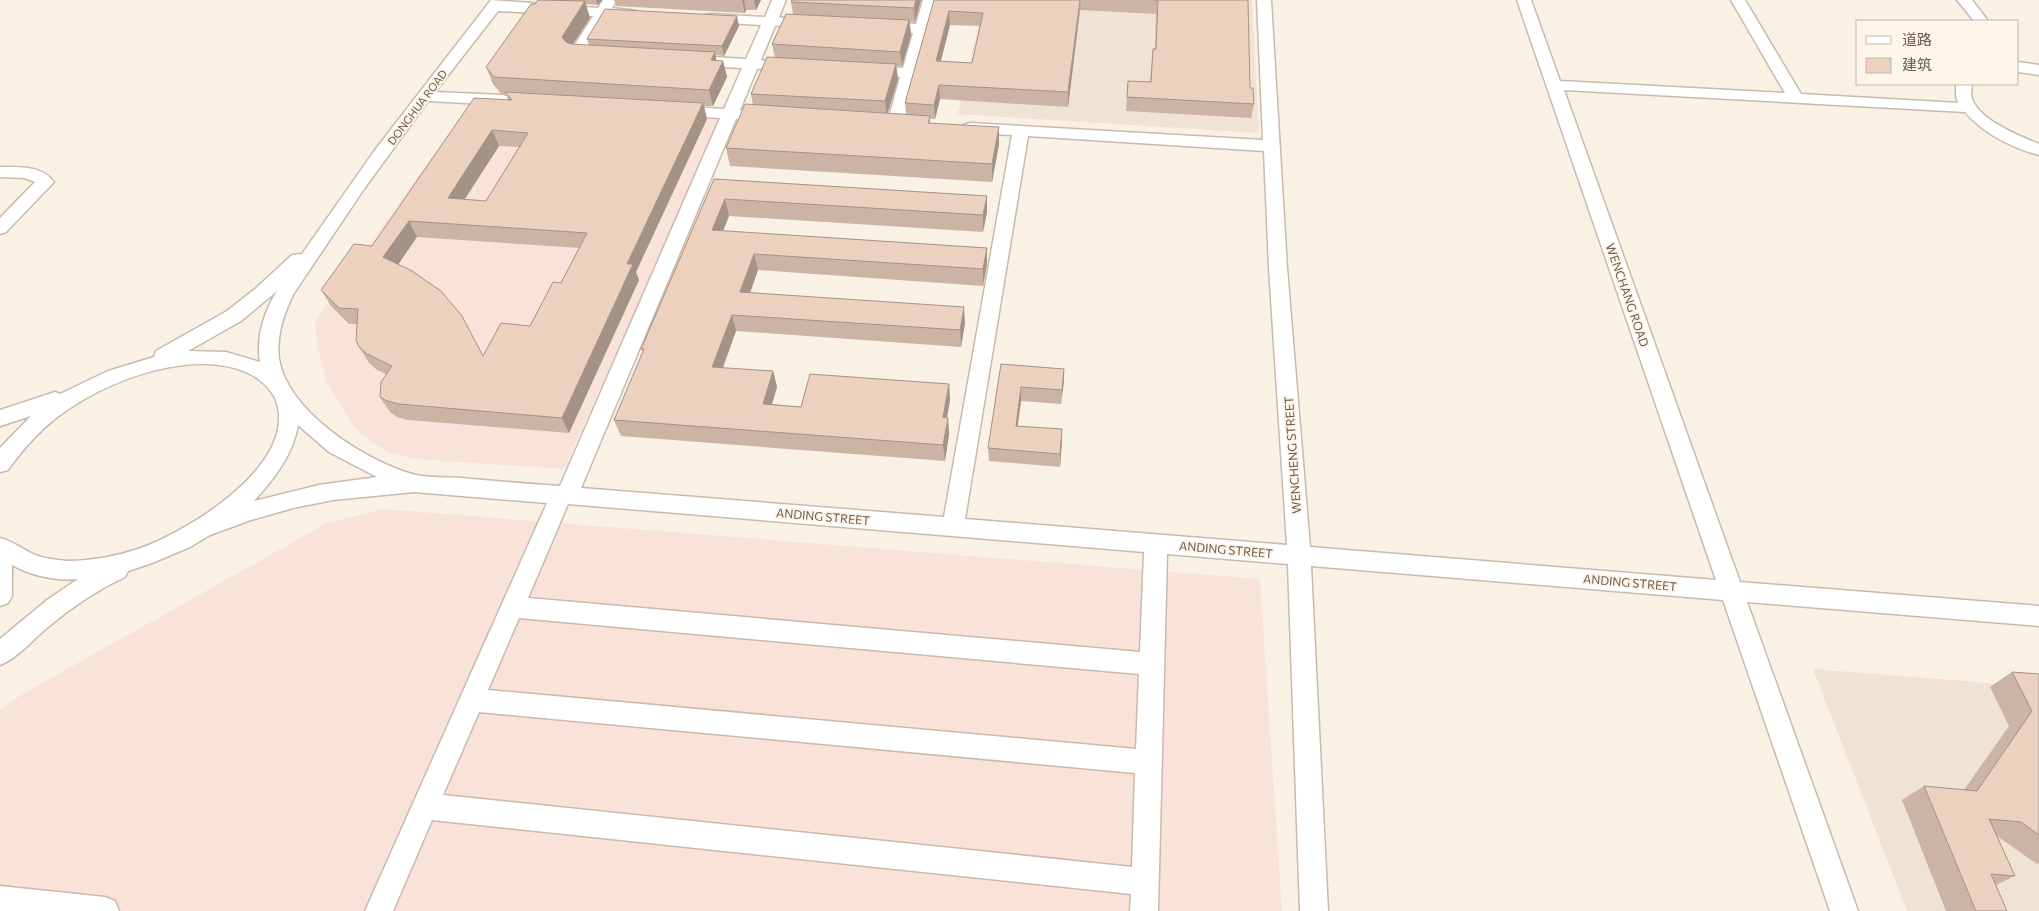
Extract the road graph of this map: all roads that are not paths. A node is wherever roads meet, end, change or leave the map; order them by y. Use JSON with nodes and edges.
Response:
{"nodes":[{"id":1,"x":779,"y":0,"type":"edge"},
{"id":2,"x":930,"y":0,"type":"edge"},
{"id":3,"x":1264,"y":0,"type":"edge"},
{"id":4,"x":1524,"y":0,"type":"edge"},
{"id":5,"x":1738,"y":0,"type":"edge"},
{"id":6,"x":1964,"y":0,"type":"edge"},
{"id":7,"x":496,"y":3,"type":"edge"},
{"id":8,"x":607,"y":6,"type":"edge"},
{"id":9,"x":642,"y":14,"type":"edge"},
{"id":10,"x":691,"y":17,"type":"edge"},
{"id":11,"x":1980,"y":20,"type":"edge"},
{"id":12,"x":770,"y":21,"type":"junction"},
{"id":13,"x":798,"y":23,"type":"edge"},
{"id":14,"x":865,"y":26,"type":"edge"},
{"id":15,"x":922,"y":29,"type":"junction"},
{"id":16,"x":606,"y":56,"type":"edge"},
{"id":17,"x":683,"y":60,"type":"edge"},
{"id":18,"x":751,"y":64,"type":"junction"},
{"id":19,"x":781,"y":66,"type":"edge"},
{"id":20,"x":2019,"y":67,"type":"edge"},
{"id":21,"x":850,"y":70,"type":"edge"},
{"id":22,"x":2039,"y":70,"type":"edge"},
{"id":23,"x":909,"y":73,"type":"junction"},
{"id":24,"x":1554,"y":85,"type":"junction"},
{"id":25,"x":1964,"y":85,"type":"edge"},
{"id":26,"x":426,"y":96,"type":"junction"},
{"id":27,"x":1796,"y":98,"type":"junction"},
{"id":28,"x":514,"y":101,"type":"edge"},
{"id":29,"x":1970,"y":108,"type":"junction"},
{"id":30,"x":661,"y":110,"type":"edge"},
{"id":31,"x":730,"y":114,"type":"junction"},
{"id":32,"x":788,"y":118,"type":"edge"},
{"id":33,"x":875,"y":123,"type":"edge"},
{"id":34,"x":895,"y":124,"type":"junction"},
{"id":35,"x":914,"y":125,"type":"edge"},
{"id":36,"x":953,"y":127,"type":"edge"},
{"id":37,"x":1021,"y":131,"type":"junction"},
{"id":38,"x":1272,"y":146,"type":"junction"},
{"id":39,"x":2039,"y":150,"type":"edge"},
{"id":40,"x":0,"y":172,"type":"edge"},
{"id":41,"x":337,"y":216,"type":"junction"},
{"id":42,"x":0,"y":228,"type":"edge"},
{"id":43,"x":143,"y":366,"type":"junction"},
{"id":44,"x":280,"y":388,"type":"junction"},
{"id":45,"x":84,"y":390,"type":"junction"},
{"id":46,"x":0,"y":418,"type":"edge"},
{"id":47,"x":0,"y":464,"type":"edge"},
{"id":48,"x":414,"y":483,"type":"junction"},
{"id":49,"x":564,"y":495,"type":"junction"},
{"id":50,"x":206,"y":527,"type":"junction"},
{"id":51,"x":953,"y":527,"type":"junction"},
{"id":52,"x":1156,"y":543,"type":"junction"},
{"id":53,"x":0,"y":547,"type":"edge"},
{"id":54,"x":156,"y":552,"type":"junction"},
{"id":55,"x":1299,"y":555,"type":"junction"},
{"id":56,"x":1732,"y":590,"type":"junction"},
{"id":57,"x":0,"y":596,"type":"edge"},
{"id":58,"x":512,"y":607,"type":"junction"},
{"id":59,"x":2039,"y":616,"type":"edge"},
{"id":60,"x":0,"y":654,"type":"edge"},
{"id":61,"x":1152,"y":664,"type":"junction"},
{"id":62,"x":472,"y":700,"type":"junction"},
{"id":63,"x":1149,"y":762,"type":"junction"},
{"id":64,"x":425,"y":806,"type":"junction"},
{"id":65,"x":1145,"y":882,"type":"junction"},
{"id":66,"x":0,"y":900,"type":"edge"},
{"id":67,"x":105,"y":911,"type":"edge"},
{"id":68,"x":380,"y":911,"type":"edge"},
{"id":69,"x":1144,"y":911,"type":"edge"},
{"id":70,"x":1314,"y":911,"type":"edge"},
{"id":71,"x":1844,"y":911,"type":"edge"}],
"edges":[{"from":1,"to":12,"type":"street"},
{"from":2,"to":15,"type":"street"},
{"from":3,"to":38,"type":"street","name":"WENCHENG STREET"},
{"from":4,"to":24,"type":"street","name":"WENCHANG ROAD"},
{"from":5,"to":27,"type":"street"},
{"from":6,"to":11,"type":"street"},
{"from":7,"to":8,"type":"street"},
{"from":7,"to":26,"type":"street","name":"DONGHUA ROAD"},
{"from":8,"to":9,"type":"street"},
{"from":8,"to":16,"type":"street"},
{"from":10,"to":12,"type":"street"},
{"from":12,"to":13,"type":"street"},
{"from":12,"to":18,"type":"street"},
{"from":14,"to":15,"type":"street"},
{"from":15,"to":23,"type":"street"},
{"from":17,"to":18,"type":"street"},
{"from":18,"to":19,"type":"street"},
{"from":18,"to":31,"type":"street"},
{"from":20,"to":22,"type":"street"},
{"from":21,"to":23,"type":"street"},
{"from":23,"to":34,"type":"street"},
{"from":24,"to":27,"type":"street"},
{"from":24,"to":56,"type":"street","name":"WENCHANG ROAD"},
{"from":25,"to":29,"type":"street"},
{"from":26,"to":28,"type":"street"},
{"from":26,"to":41,"type":"street","name":"DONGHUA ROAD"},
{"from":27,"to":29,"type":"street"},
{"from":29,"to":39,"type":"street"},
{"from":30,"to":31,"type":"street"},
{"from":31,"to":32,"type":"street"},
{"from":31,"to":49,"type":"street"},
{"from":33,"to":34,"type":"street"},
{"from":34,"to":35,"type":"street"},
{"from":36,"to":37,"type":"street"},
{"from":37,"to":38,"type":"street"},
{"from":37,"to":51,"type":"street"},
{"from":38,"to":55,"type":"street","name":"WENCHENG STREET"},
{"from":40,"to":42,"type":"street"},
{"from":41,"to":43,"type":"street"},
{"from":41,"to":44,"type":"street"},
{"from":43,"to":44,"type":"street"},
{"from":43,"to":45,"type":"street"},
{"from":44,"to":48,"type":"street"},
{"from":44,"to":50,"type":"street"},
{"from":45,"to":46,"type":"street"},
{"from":45,"to":47,"type":"street"},
{"from":48,"to":49,"type":"street","name":"ANDING STREET"},
{"from":48,"to":50,"type":"street"},
{"from":49,"to":51,"type":"street","name":"ANDING STREET"},
{"from":49,"to":58,"type":"street"},
{"from":50,"to":54,"type":"street"},
{"from":51,"to":52,"type":"street","name":"ANDING STREET"},
{"from":52,"to":55,"type":"street","name":"ANDING STREET"},
{"from":52,"to":61,"type":"street"},
{"from":53,"to":54,"type":"street"},
{"from":53,"to":57,"type":"street"},
{"from":54,"to":60,"type":"street"},
{"from":55,"to":56,"type":"street","name":"ANDING STREET"},
{"from":55,"to":70,"type":"street","name":"WENCHENG STREET"},
{"from":56,"to":59,"type":"street","name":"ANDING STREET"},
{"from":56,"to":71,"type":"street","name":"WENCHANG ROAD"},
{"from":58,"to":61,"type":"street"},
{"from":58,"to":62,"type":"street"},
{"from":61,"to":63,"type":"street"},
{"from":62,"to":63,"type":"street"},
{"from":62,"to":64,"type":"street"},
{"from":63,"to":65,"type":"street"},
{"from":64,"to":65,"type":"street"},
{"from":64,"to":68,"type":"street"},
{"from":65,"to":69,"type":"street"},
{"from":66,"to":67,"type":"street"}]}
